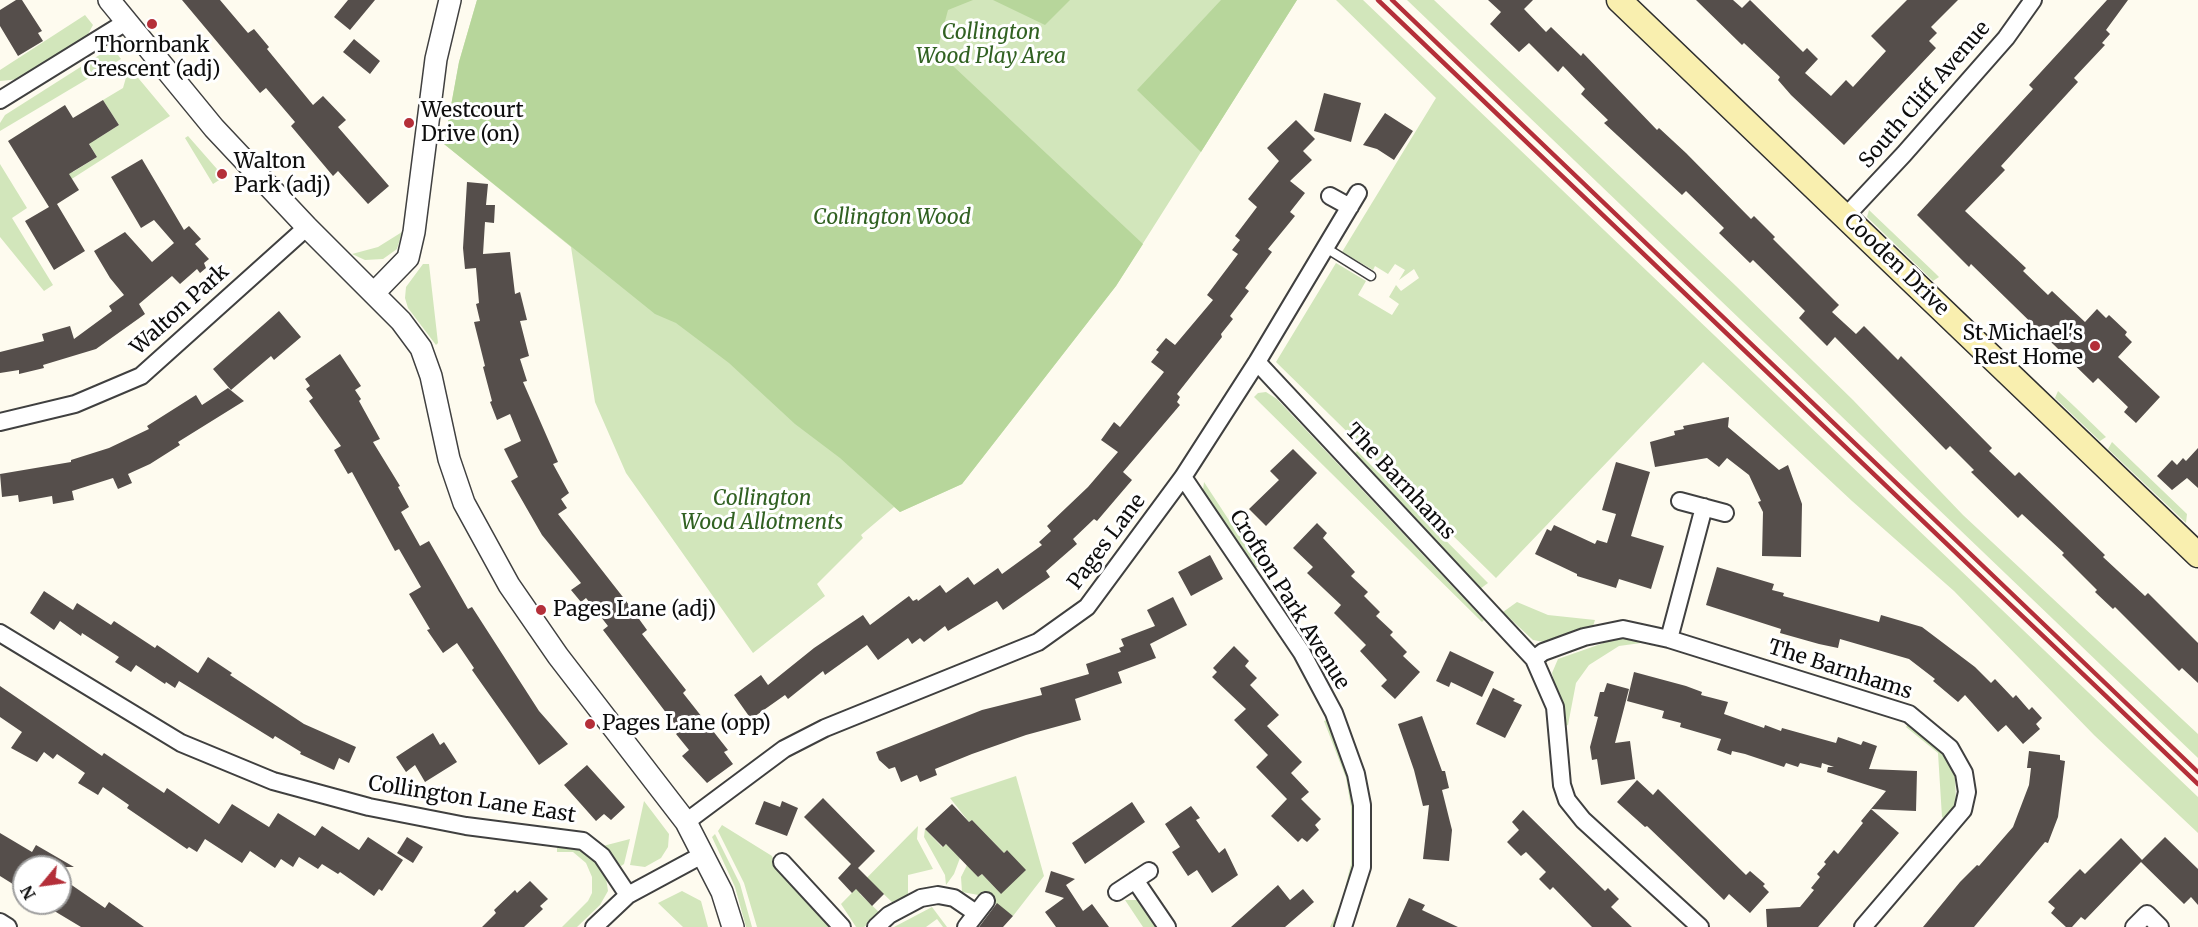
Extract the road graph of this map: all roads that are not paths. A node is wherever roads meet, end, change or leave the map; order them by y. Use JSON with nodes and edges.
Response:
{"nodes":[{"id":1,"x":109,"y":0,"type":"edge"},
{"id":2,"x":450,"y":0,"type":"edge"},
{"id":3,"x":1619,"y":0,"type":"edge"},
{"id":4,"x":2033,"y":0,"type":"edge"},
{"id":5,"x":126,"y":22,"type":"junction"},
{"id":6,"x":0,"y":100,"type":"edge"},
{"id":7,"x":1330,"y":196,"type":"dead end"},
{"id":8,"x":1846,"y":216,"type":"junction"},
{"id":9,"x":307,"y":227,"type":"junction"},
{"id":10,"x":1326,"y":248,"type":"junction"},
{"id":11,"x":1371,"y":276,"type":"dead end"},
{"id":12,"x":374,"y":293,"type":"junction"},
{"id":13,"x":1257,"y":362,"type":"junction"},
{"id":14,"x":0,"y":422,"type":"edge"},
{"id":15,"x":1183,"y":477,"type":"junction"},
{"id":16,"x":1680,"y":501,"type":"dead end"},
{"id":17,"x":1704,"y":507,"type":"junction"},
{"id":18,"x":1725,"y":513,"type":"dead end"},
{"id":19,"x":2194,"y":546,"type":"edge"},
{"id":20,"x":0,"y":633,"type":"edge"},
{"id":21,"x":1669,"y":639,"type":"junction"},
{"id":22,"x":1534,"y":659,"type":"junction"},
{"id":23,"x":686,"y":822,"type":"junction"},
{"id":24,"x":704,"y":854,"type":"junction"},
{"id":25,"x":782,"y":862,"type":"dead end"},
{"id":26,"x":1117,"y":892,"type":"dead end"},
{"id":27,"x":628,"y":895,"type":"junction"},
{"id":28,"x":0,"y":922,"type":"edge"},
{"id":29,"x":8,"y":927,"type":"edge"},
{"id":30,"x":594,"y":927,"type":"edge"},
{"id":31,"x":733,"y":927,"type":"edge"},
{"id":32,"x":842,"y":927,"type":"edge"},
{"id":33,"x":876,"y":927,"type":"edge"},
{"id":34,"x":966,"y":927,"type":"edge"},
{"id":35,"x":1167,"y":927,"type":"edge"},
{"id":36,"x":1343,"y":927,"type":"edge"},
{"id":37,"x":1700,"y":927,"type":"edge"},
{"id":38,"x":1863,"y":927,"type":"edge"},
{"id":39,"x":2134,"y":927,"type":"edge"},
{"id":40,"x":2160,"y":927,"type":"edge"}],
"edges":[{"from":1,"to":5,"type":"street"},
{"from":2,"to":12,"type":"street"},
{"from":3,"to":8,"type":"main road","name":"Cooden Drive"},
{"from":4,"to":8,"type":"street","name":"South Cliff Avenue"},
{"from":5,"to":6,"type":"street"},
{"from":5,"to":9,"type":"street"},
{"from":7,"to":10,"type":"street","name":"Pages Lane"},
{"from":8,"to":19,"type":"main road","name":"Cooden Drive"},
{"from":9,"to":12,"type":"street"},
{"from":9,"to":14,"type":"street","name":"Walton Park"},
{"from":10,"to":11,"type":"lane"},
{"from":10,"to":13,"type":"street","name":"Pages Lane"},
{"from":12,"to":23,"type":"street"},
{"from":13,"to":15,"type":"street","name":"Pages Lane"},
{"from":13,"to":22,"type":"street","name":"The Barnhams"},
{"from":15,"to":23,"type":"street","name":"Pages Lane"},
{"from":15,"to":36,"type":"street","name":"Crofton Park Avenue"},
{"from":16,"to":17,"type":"street"},
{"from":17,"to":18,"type":"street"},
{"from":17,"to":21,"type":"street"},
{"from":20,"to":27,"type":"street","name":"Collington Lane East"},
{"from":21,"to":22,"type":"street","name":"The Barnhams"},
{"from":21,"to":38,"type":"street","name":"The Barnhams"},
{"from":22,"to":37,"type":"street","name":"The Barnhams"},
{"from":23,"to":24,"type":"street"},
{"from":24,"to":27,"type":"street"},
{"from":24,"to":31,"type":"street"},
{"from":25,"to":32,"type":"street"},
{"from":26,"to":35,"type":"street"},
{"from":27,"to":30,"type":"street"},
{"from":28,"to":29,"type":"street"},
{"from":33,"to":34,"type":"street"},
{"from":39,"to":40,"type":"street"}]}
